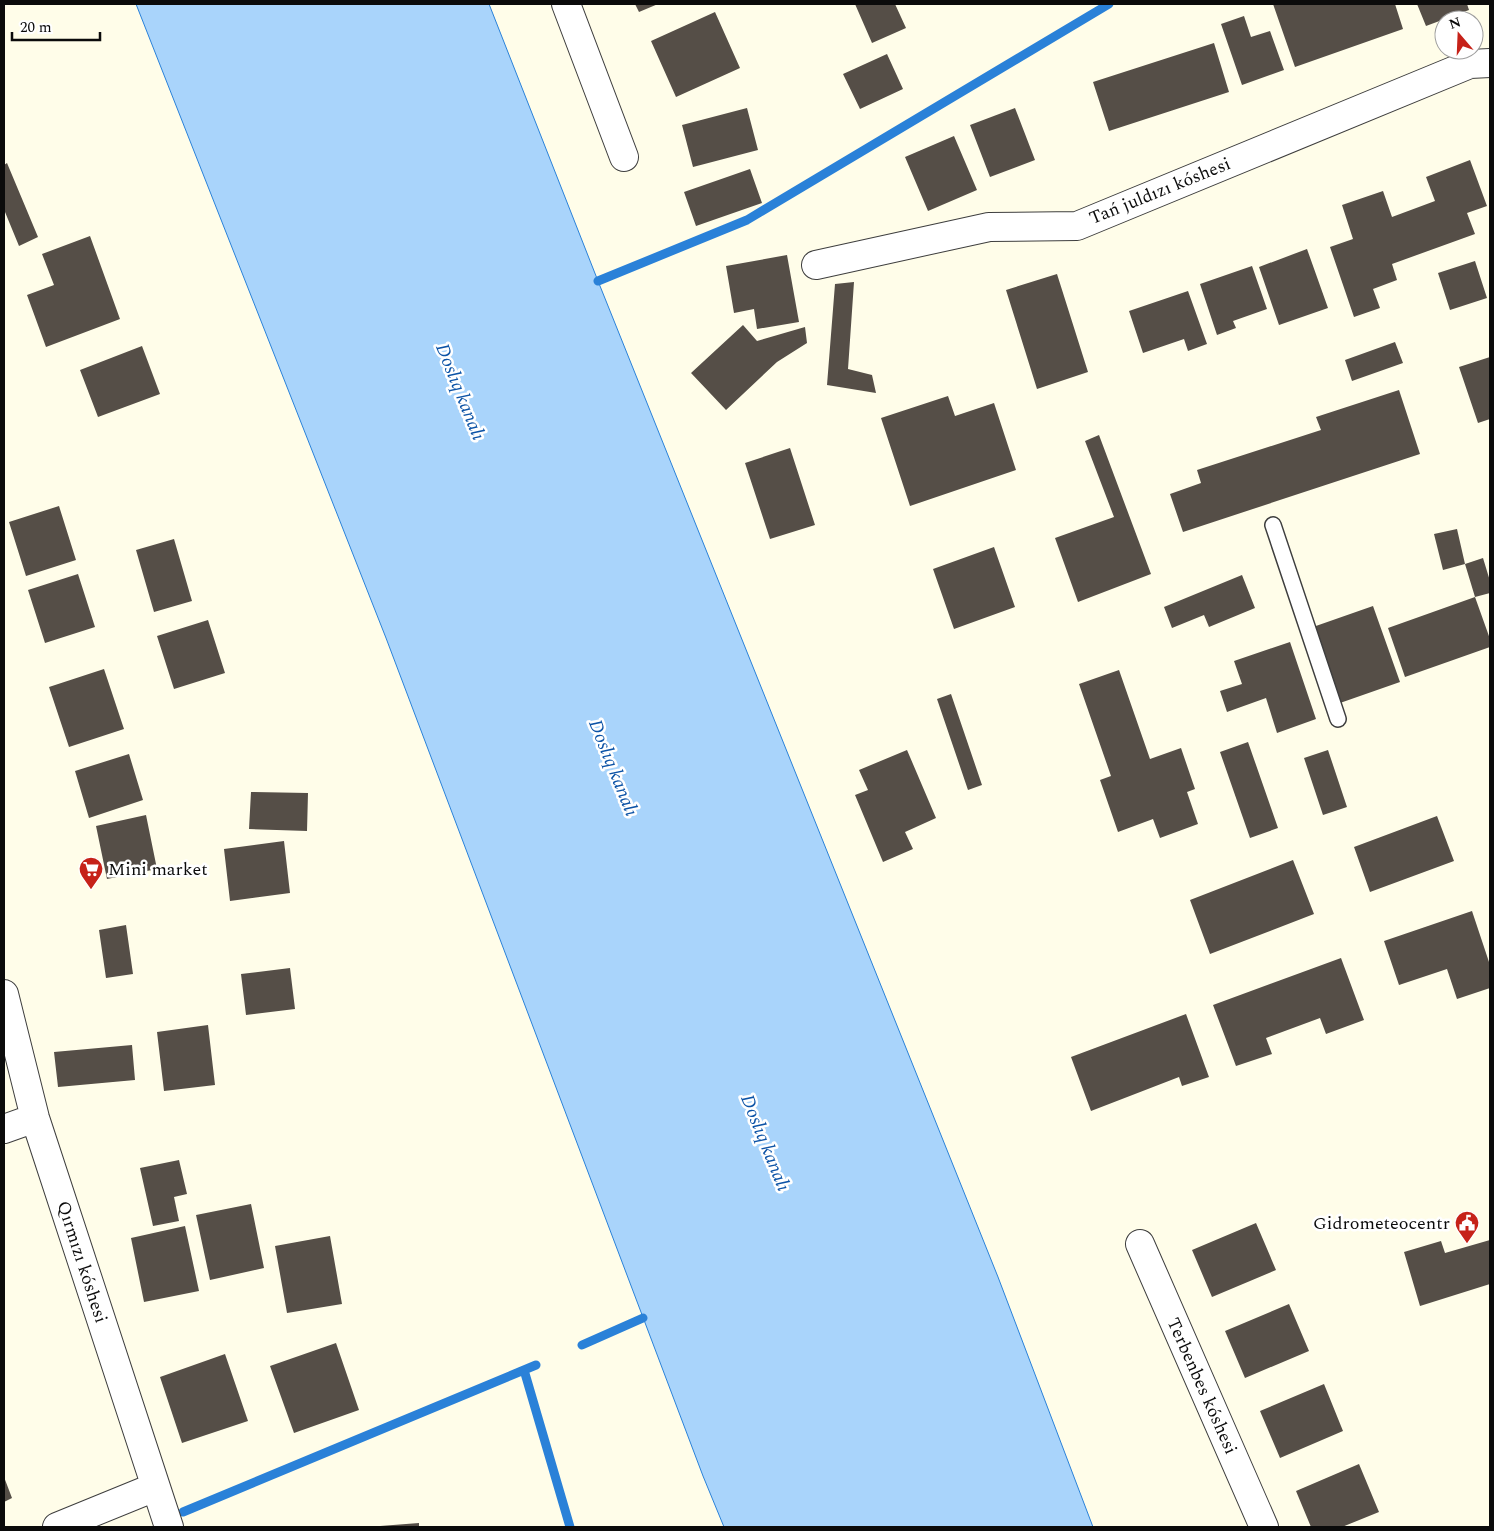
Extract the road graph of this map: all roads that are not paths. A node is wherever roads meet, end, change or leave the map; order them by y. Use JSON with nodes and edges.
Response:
{"nodes":[{"id":1,"x":566,"y":4,"type":"edge"},
{"id":2,"x":1490,"y":62,"type":"edge"},
{"id":3,"x":624,"y":157,"type":"dead end"},
{"id":4,"x":816,"y":265,"type":"dead end"},
{"id":5,"x":1273,"y":525,"type":"dead end"},
{"id":6,"x":1338,"y":719,"type":"dead end"},
{"id":7,"x":4,"y":994,"type":"edge"},
{"id":8,"x":35,"y":1118,"type":"junction"},
{"id":9,"x":4,"y":1129,"type":"edge"},
{"id":10,"x":1140,"y":1244,"type":"dead end"},
{"id":11,"x":155,"y":1487,"type":"junction"},
{"id":12,"x":57,"y":1527,"type":"edge"},
{"id":13,"x":169,"y":1527,"type":"edge"},
{"id":14,"x":1264,"y":1527,"type":"edge"}],
"edges":[{"from":1,"to":3,"type":"street"},
{"from":2,"to":4,"type":"street","name":"Tań juldızı kóshesi"},
{"from":5,"to":6,"type":"lane"},
{"from":7,"to":8,"type":"street","name":"Qırmızı kóshesi"},
{"from":8,"to":9,"type":"street"},
{"from":8,"to":11,"type":"street","name":"Qırmızı kóshesi"},
{"from":10,"to":14,"type":"street","name":"Terbenbes kóshesi"},
{"from":11,"to":12,"type":"street"},
{"from":11,"to":13,"type":"street","name":"Qırmızı kóshesi"}]}
